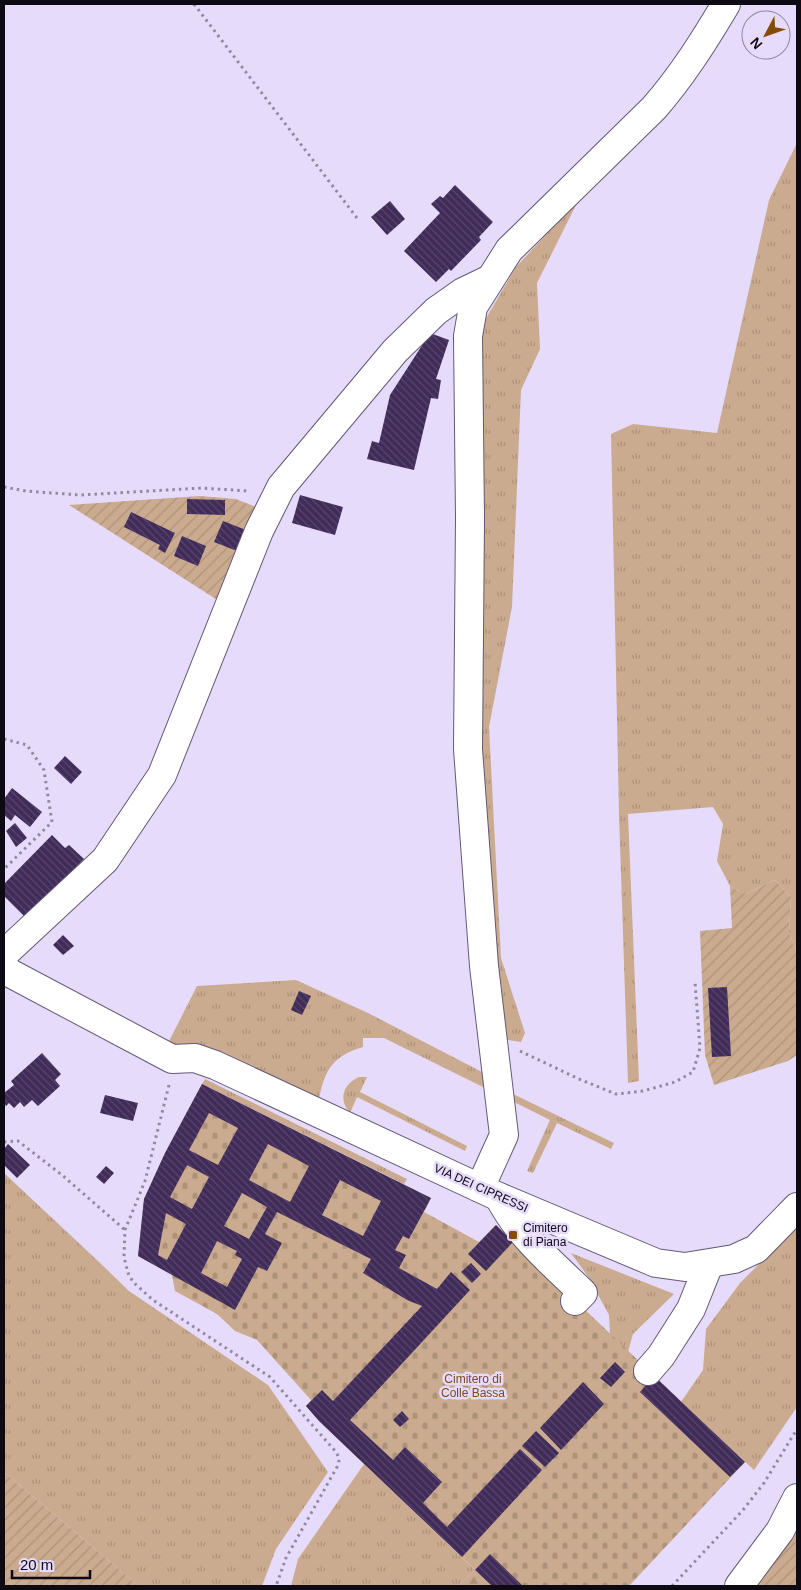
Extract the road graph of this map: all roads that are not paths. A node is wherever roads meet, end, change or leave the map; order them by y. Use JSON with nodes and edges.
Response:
{"nodes":[{"id":1,"x":726,"y":4,"type":"edge"},
{"id":2,"x":490,"y":279,"type":"junction"},
{"id":3,"x":5,"y":966,"type":"edge"},
{"id":4,"x":490,"y":1192,"type":"junction"},
{"id":5,"x":797,"y":1207,"type":"edge"},
{"id":6,"x":709,"y":1264,"type":"junction"},
{"id":7,"x":575,"y":1301,"type":"dead end"},
{"id":8,"x":648,"y":1371,"type":"dead end"},
{"id":9,"x":797,"y":1498,"type":"edge"},
{"id":10,"x":739,"y":1586,"type":"edge"}],
"edges":[{"from":1,"to":2,"type":"street"},
{"from":2,"to":3,"type":"street"},
{"from":2,"to":4,"type":"street"},
{"from":3,"to":4,"type":"street","name":"VIA DEI CIPRESSI"},
{"from":4,"to":6,"type":"street","name":"VIA DEI CIPRESSI"},
{"from":4,"to":7,"type":"street"},
{"from":5,"to":6,"type":"street","name":"VIA DEI CIPRESSI"},
{"from":6,"to":8,"type":"street"},
{"from":9,"to":10,"type":"street"}]}
